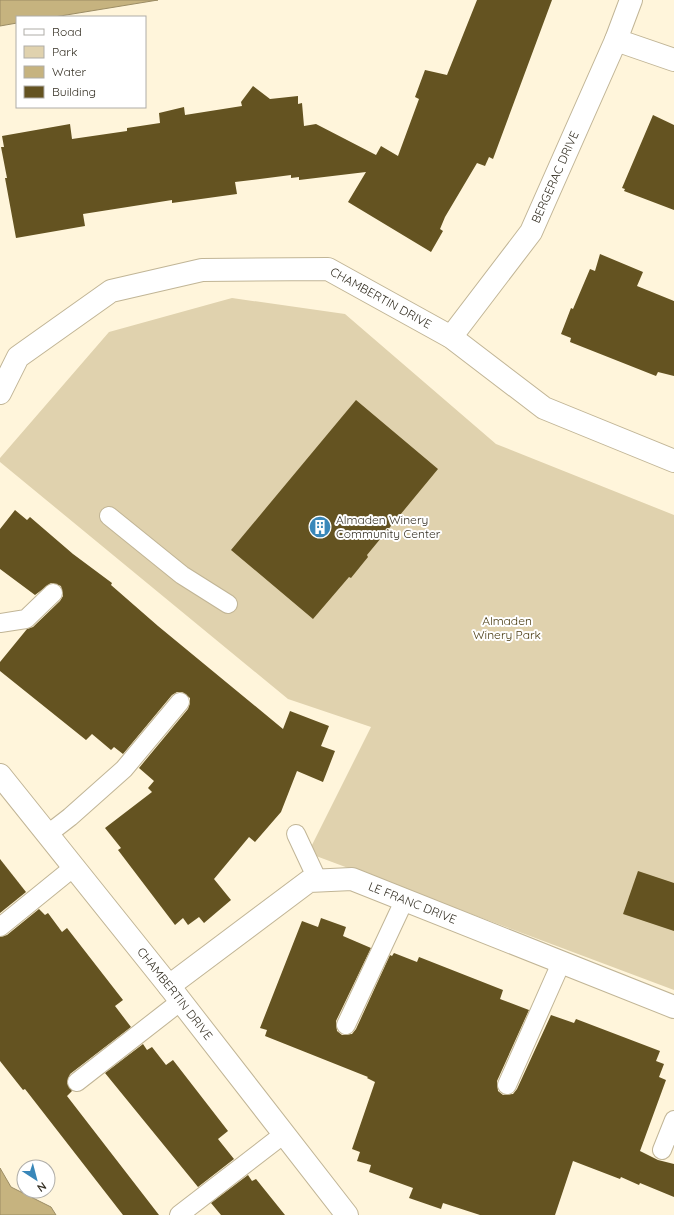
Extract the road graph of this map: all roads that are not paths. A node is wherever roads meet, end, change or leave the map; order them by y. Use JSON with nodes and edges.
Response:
{"nodes":[{"id":1,"x":631,"y":0,"type":"edge"},
{"id":2,"x":616,"y":40,"type":"junction"},
{"id":3,"x":674,"y":60,"type":"edge"},
{"id":4,"x":451,"y":337,"type":"junction"},
{"id":5,"x":0,"y":393,"type":"edge"},
{"id":6,"x":674,"y":461,"type":"edge"},
{"id":7,"x":109,"y":516,"type":"dead end"},
{"id":8,"x":52,"y":593,"type":"dead end"},
{"id":9,"x":228,"y":604,"type":"dead end"},
{"id":10,"x":0,"y":622,"type":"edge"},
{"id":11,"x":180,"y":702,"type":"dead end"},
{"id":12,"x":0,"y":775,"type":"edge"},
{"id":13,"x":48,"y":834,"type":"junction"},
{"id":14,"x":296,"y":834,"type":"dead end"},
{"id":15,"x":74,"y":867,"type":"junction"},
{"id":16,"x":318,"y":881,"type":"junction"},
{"id":17,"x":404,"y":901,"type":"junction"},
{"id":18,"x":0,"y":927,"type":"edge"},
{"id":19,"x":561,"y":963,"type":"junction"},
{"id":20,"x":175,"y":994,"type":"junction"},
{"id":21,"x":674,"y":1007,"type":"edge"},
{"id":22,"x":346,"y":1025,"type":"dead end"},
{"id":23,"x":77,"y":1082,"type":"dead end"},
{"id":24,"x":507,"y":1085,"type":"dead end"},
{"id":25,"x":674,"y":1120,"type":"edge"},
{"id":26,"x":284,"y":1134,"type":"junction"},
{"id":27,"x":662,"y":1150,"type":"dead end"},
{"id":28,"x":179,"y":1215,"type":"edge"},
{"id":29,"x":347,"y":1215,"type":"edge"}],
"edges":[{"from":1,"to":2,"type":"street","name":"BERGERAC DRIVE"},
{"from":2,"to":3,"type":"street"},
{"from":2,"to":4,"type":"street","name":"BERGERAC DRIVE"},
{"from":4,"to":5,"type":"street","name":"CHAMBERTIN DRIVE"},
{"from":4,"to":6,"type":"street","name":"CHAMBERTIN DRIVE"},
{"from":7,"to":9,"type":"lane"},
{"from":8,"to":10,"type":"lane"},
{"from":11,"to":13,"type":"lane"},
{"from":12,"to":13,"type":"street","name":"CHAMBERTIN DRIVE"},
{"from":13,"to":15,"type":"street","name":"CHAMBERTIN DRIVE"},
{"from":14,"to":16,"type":"lane"},
{"from":15,"to":18,"type":"lane"},
{"from":15,"to":20,"type":"street","name":"CHAMBERTIN DRIVE"},
{"from":16,"to":17,"type":"street","name":"LE FRANC DRIVE"},
{"from":16,"to":20,"type":"street","name":"LE FRANC DRIVE"},
{"from":17,"to":19,"type":"street","name":"LE FRANC DRIVE"},
{"from":17,"to":22,"type":"lane"},
{"from":19,"to":21,"type":"street","name":"LE FRANC DRIVE"},
{"from":19,"to":24,"type":"lane"},
{"from":20,"to":23,"type":"lane"},
{"from":20,"to":26,"type":"street","name":"CHAMBERTIN DRIVE"},
{"from":25,"to":27,"type":"lane"},
{"from":26,"to":28,"type":"lane"},
{"from":26,"to":29,"type":"street","name":"CHAMBERTIN DRIVE"}]}
